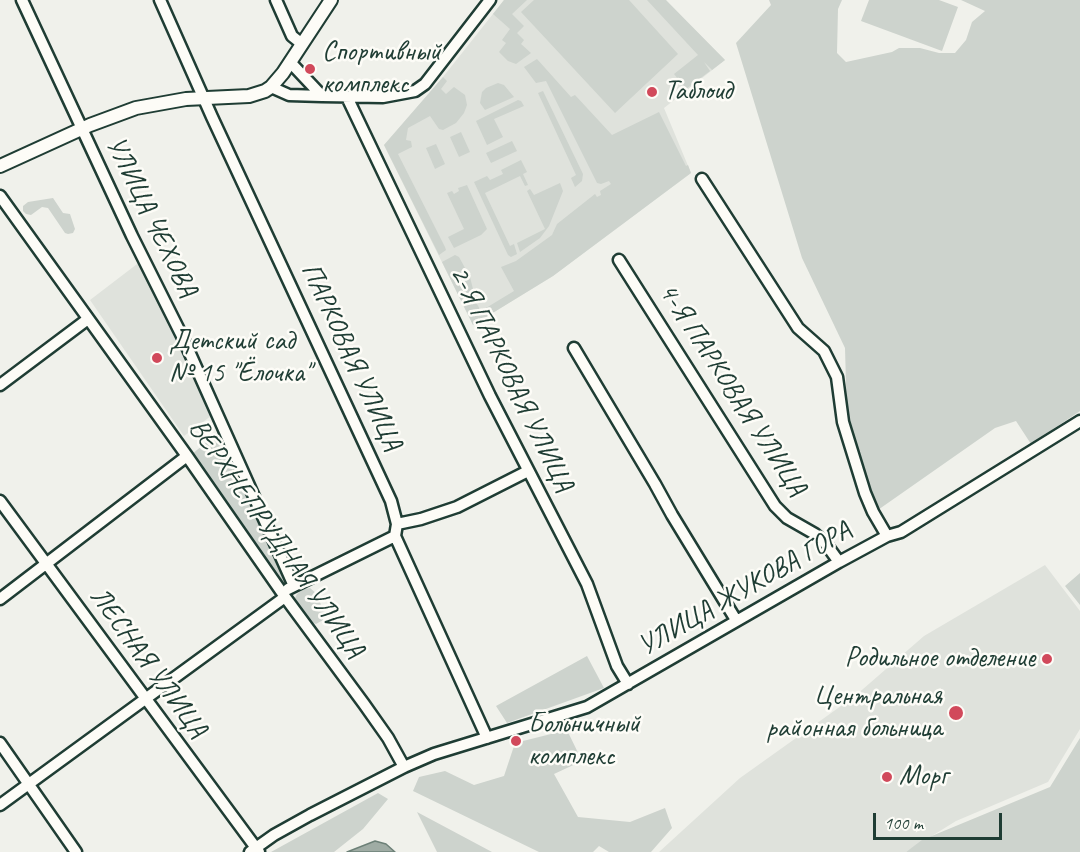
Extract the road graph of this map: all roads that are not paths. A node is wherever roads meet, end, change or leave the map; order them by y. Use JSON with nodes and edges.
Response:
{"nodes":[{"id":1,"x":22,"y":0,"type":"edge"},
{"id":2,"x":160,"y":0,"type":"edge"},
{"id":3,"x":276,"y":0,"type":"edge"},
{"id":4,"x":331,"y":0,"type":"edge"},
{"id":5,"x":490,"y":0,"type":"edge"},
{"id":6,"x":302,"y":44,"type":"junction"},
{"id":7,"x":290,"y":62,"type":"junction"},
{"id":8,"x":271,"y":87,"type":"junction"},
{"id":9,"x":322,"y":96,"type":"junction"},
{"id":10,"x":347,"y":97,"type":"junction"},
{"id":11,"x":203,"y":98,"type":"junction"},
{"id":12,"x":82,"y":128,"type":"junction"},
{"id":13,"x":0,"y":166,"type":"edge"},
{"id":14,"x":702,"y":179,"type":"dead end"},
{"id":15,"x":0,"y":196,"type":"edge"},
{"id":16,"x":619,"y":260,"type":"dead end"},
{"id":17,"x":88,"y":319,"type":"junction"},
{"id":18,"x":574,"y":348,"type":"dead end"},
{"id":19,"x":0,"y":385,"type":"edge"},
{"id":20,"x":1080,"y":421,"type":"edge"},
{"id":21,"x":187,"y":456,"type":"junction"},
{"id":22,"x":528,"y":471,"type":"junction"},
{"id":23,"x":0,"y":501,"type":"edge"},
{"id":24,"x":397,"y":524,"type":"junction"},
{"id":25,"x":394,"y":536,"type":"junction"},
{"id":26,"x":887,"y":537,"type":"junction"},
{"id":27,"x":839,"y":562,"type":"junction"},
{"id":28,"x":46,"y":564,"type":"junction"},
{"id":29,"x":294,"y":586,"type":"junction"},
{"id":30,"x":284,"y":594,"type":"junction"},
{"id":31,"x":0,"y":599,"type":"edge"},
{"id":32,"x":736,"y":620,"type":"junction"},
{"id":33,"x":628,"y":684,"type":"junction"},
{"id":34,"x":144,"y":699,"type":"junction"},
{"id":35,"x":487,"y":738,"type":"junction"},
{"id":36,"x":0,"y":744,"type":"edge"},
{"id":37,"x":404,"y":767,"type":"junction"},
{"id":38,"x":27,"y":784,"type":"junction"},
{"id":39,"x":0,"y":805,"type":"edge"},
{"id":40,"x":255,"y":850,"type":"edge"},
{"id":41,"x":76,"y":852,"type":"edge"}],
"edges":[{"from":1,"to":12,"type":"street","name":"УЛИЦА ЧЕХОВА"},
{"from":2,"to":11,"type":"street","name":"ПАРКОВАЯ УЛИЦА"},
{"from":3,"to":6,"type":"street"},
{"from":4,"to":6,"type":"main road"},
{"from":5,"to":10,"type":"street"},
{"from":6,"to":7,"type":"main road"},
{"from":7,"to":8,"type":"main road"},
{"from":7,"to":9,"type":"street"},
{"from":8,"to":9,"type":"street"},
{"from":8,"to":11,"type":"main road"},
{"from":9,"to":10,"type":"street"},
{"from":10,"to":22,"type":"street","name":"2-Я ПАРКОВАЯ УЛИЦА"},
{"from":11,"to":12,"type":"main road"},
{"from":11,"to":24,"type":"street","name":"ПАРКОВАЯ УЛИЦА"},
{"from":12,"to":13,"type":"main road"},
{"from":12,"to":29,"type":"street","name":"УЛИЦА ЧЕХОВА"},
{"from":14,"to":26,"type":"street"},
{"from":15,"to":17,"type":"street","name":"ВЕРХНЕПРУДНАЯ УЛИЦА"},
{"from":16,"to":27,"type":"street","name":"4-Я ПАРКОВАЯ УЛИЦА"},
{"from":17,"to":19,"type":"street"},
{"from":17,"to":21,"type":"street","name":"ВЕРХНЕПРУДНАЯ УЛИЦА"},
{"from":18,"to":32,"type":"street"},
{"from":20,"to":26,"type":"street","name":"УЛИЦА ЖУКОВА ГОРА"},
{"from":21,"to":28,"type":"street"},
{"from":21,"to":30,"type":"street","name":"ВЕРХНЕПРУДНАЯ УЛИЦА"},
{"from":22,"to":24,"type":"street"},
{"from":22,"to":33,"type":"street","name":"2-Я ПАРКОВАЯ УЛИЦА"},
{"from":23,"to":28,"type":"street","name":"ЛЕСНАЯ УЛИЦА"},
{"from":24,"to":25,"type":"street"},
{"from":25,"to":29,"type":"street"},
{"from":25,"to":35,"type":"street"},
{"from":26,"to":27,"type":"street","name":"УЛИЦА ЖУКОВА ГОРА"},
{"from":27,"to":32,"type":"street","name":"УЛИЦА ЖУКОВА ГОРА"},
{"from":28,"to":31,"type":"street"},
{"from":28,"to":34,"type":"street","name":"ЛЕСНАЯ УЛИЦА"},
{"from":29,"to":30,"type":"street"},
{"from":30,"to":34,"type":"street"},
{"from":30,"to":37,"type":"street","name":"ВЕРХНЕПРУДНАЯ УЛИЦА"},
{"from":32,"to":33,"type":"street","name":"УЛИЦА ЖУКОВА ГОРА"},
{"from":33,"to":35,"type":"street","name":"УЛИЦА ЖУКОВА ГОРА"},
{"from":34,"to":38,"type":"street"},
{"from":34,"to":40,"type":"street","name":"ЛЕСНАЯ УЛИЦА"},
{"from":35,"to":37,"type":"street","name":"УЛИЦА ЖУКОВА ГОРА"},
{"from":36,"to":38,"type":"street"},
{"from":37,"to":40,"type":"street","name":"УЛИЦА ЖУКОВА ГОРА"},
{"from":38,"to":39,"type":"street"},
{"from":38,"to":41,"type":"street"}]}
